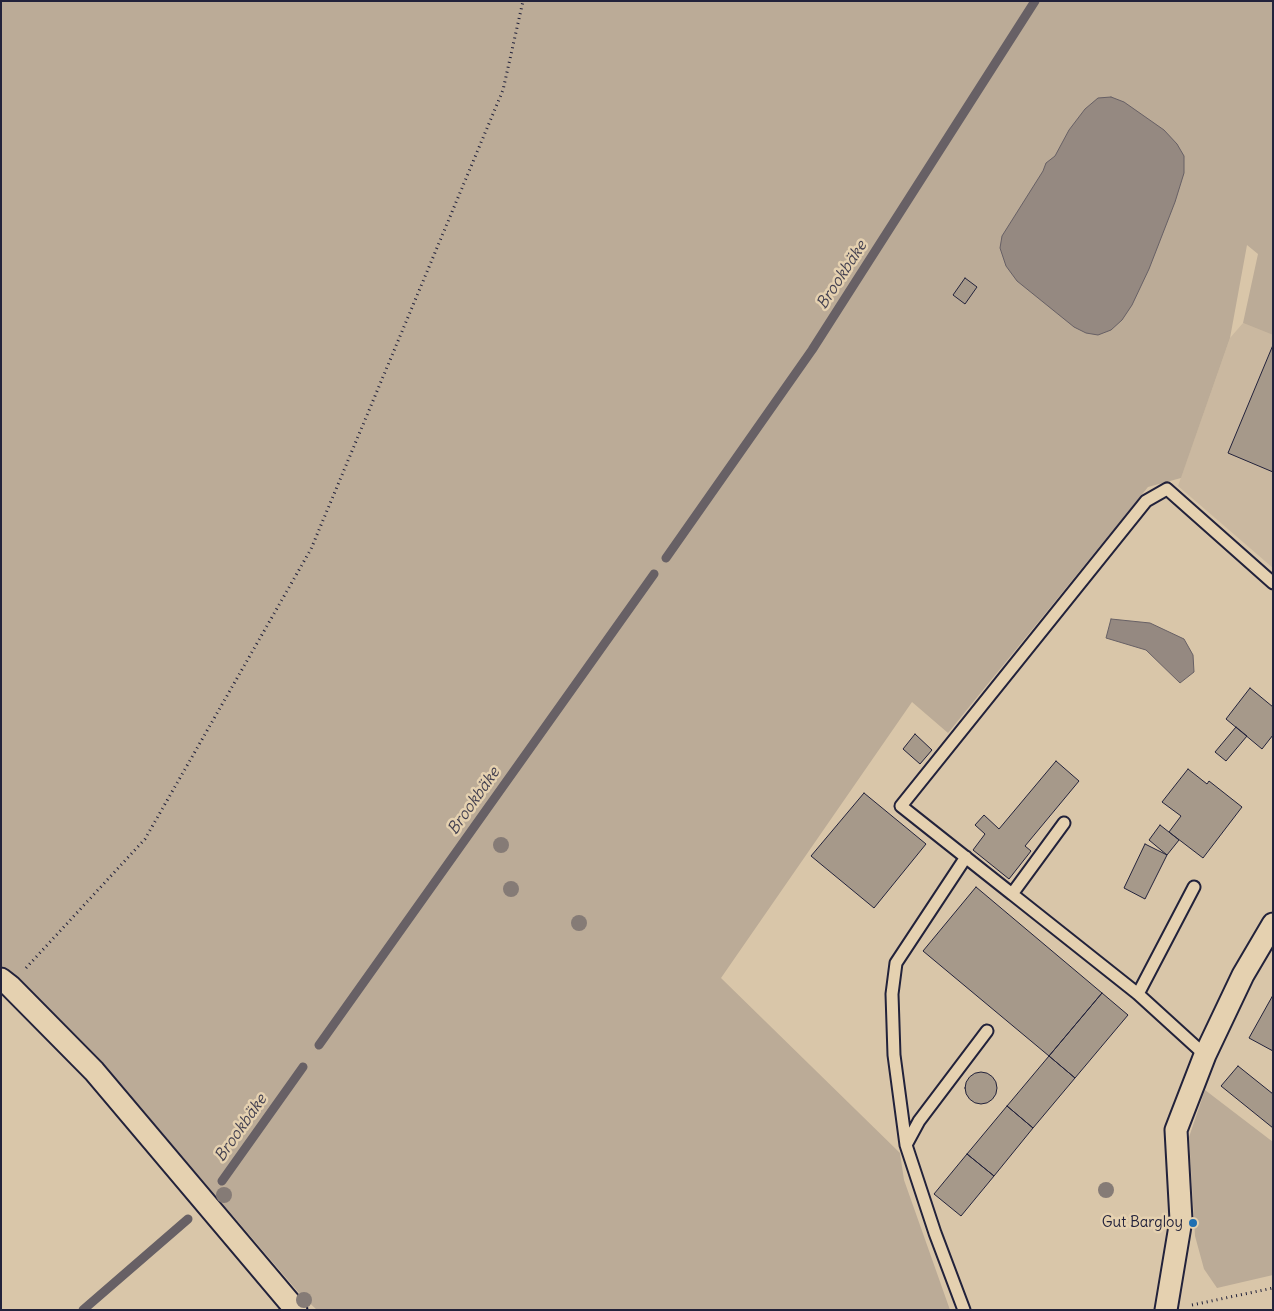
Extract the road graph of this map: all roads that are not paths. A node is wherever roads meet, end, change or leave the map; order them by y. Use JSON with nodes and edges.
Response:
{"nodes":[{"id":1,"x":1273,"y":583,"type":"edge"},
{"id":2,"x":1064,"y":822,"type":"dead end"},
{"id":3,"x":966,"y":857,"type":"junction"},
{"id":4,"x":1194,"y":887,"type":"dead end"},
{"id":5,"x":1012,"y":894,"type":"junction"},
{"id":6,"x":1273,"y":924,"type":"edge"},
{"id":7,"x":6,"y":982,"type":"edge"},
{"id":8,"x":1138,"y":994,"type":"junction"},
{"id":9,"x":987,"y":1031,"type":"dead end"},
{"id":10,"x":1205,"y":1055,"type":"junction"},
{"id":11,"x":906,"y":1145,"type":"junction"},
{"id":12,"x":296,"y":1310,"type":"edge"},
{"id":13,"x":964,"y":1310,"type":"edge"},
{"id":14,"x":1166,"y":1310,"type":"edge"}],
"edges":[{"from":1,"to":3,"type":"lane"},
{"from":2,"to":5,"type":"lane"},
{"from":3,"to":5,"type":"lane"},
{"from":3,"to":11,"type":"lane"},
{"from":4,"to":8,"type":"lane"},
{"from":5,"to":8,"type":"lane"},
{"from":6,"to":10,"type":"street"},
{"from":7,"to":12,"type":"street"},
{"from":8,"to":10,"type":"lane"},
{"from":9,"to":11,"type":"lane"},
{"from":10,"to":14,"type":"street"},
{"from":11,"to":13,"type":"lane"}]}
